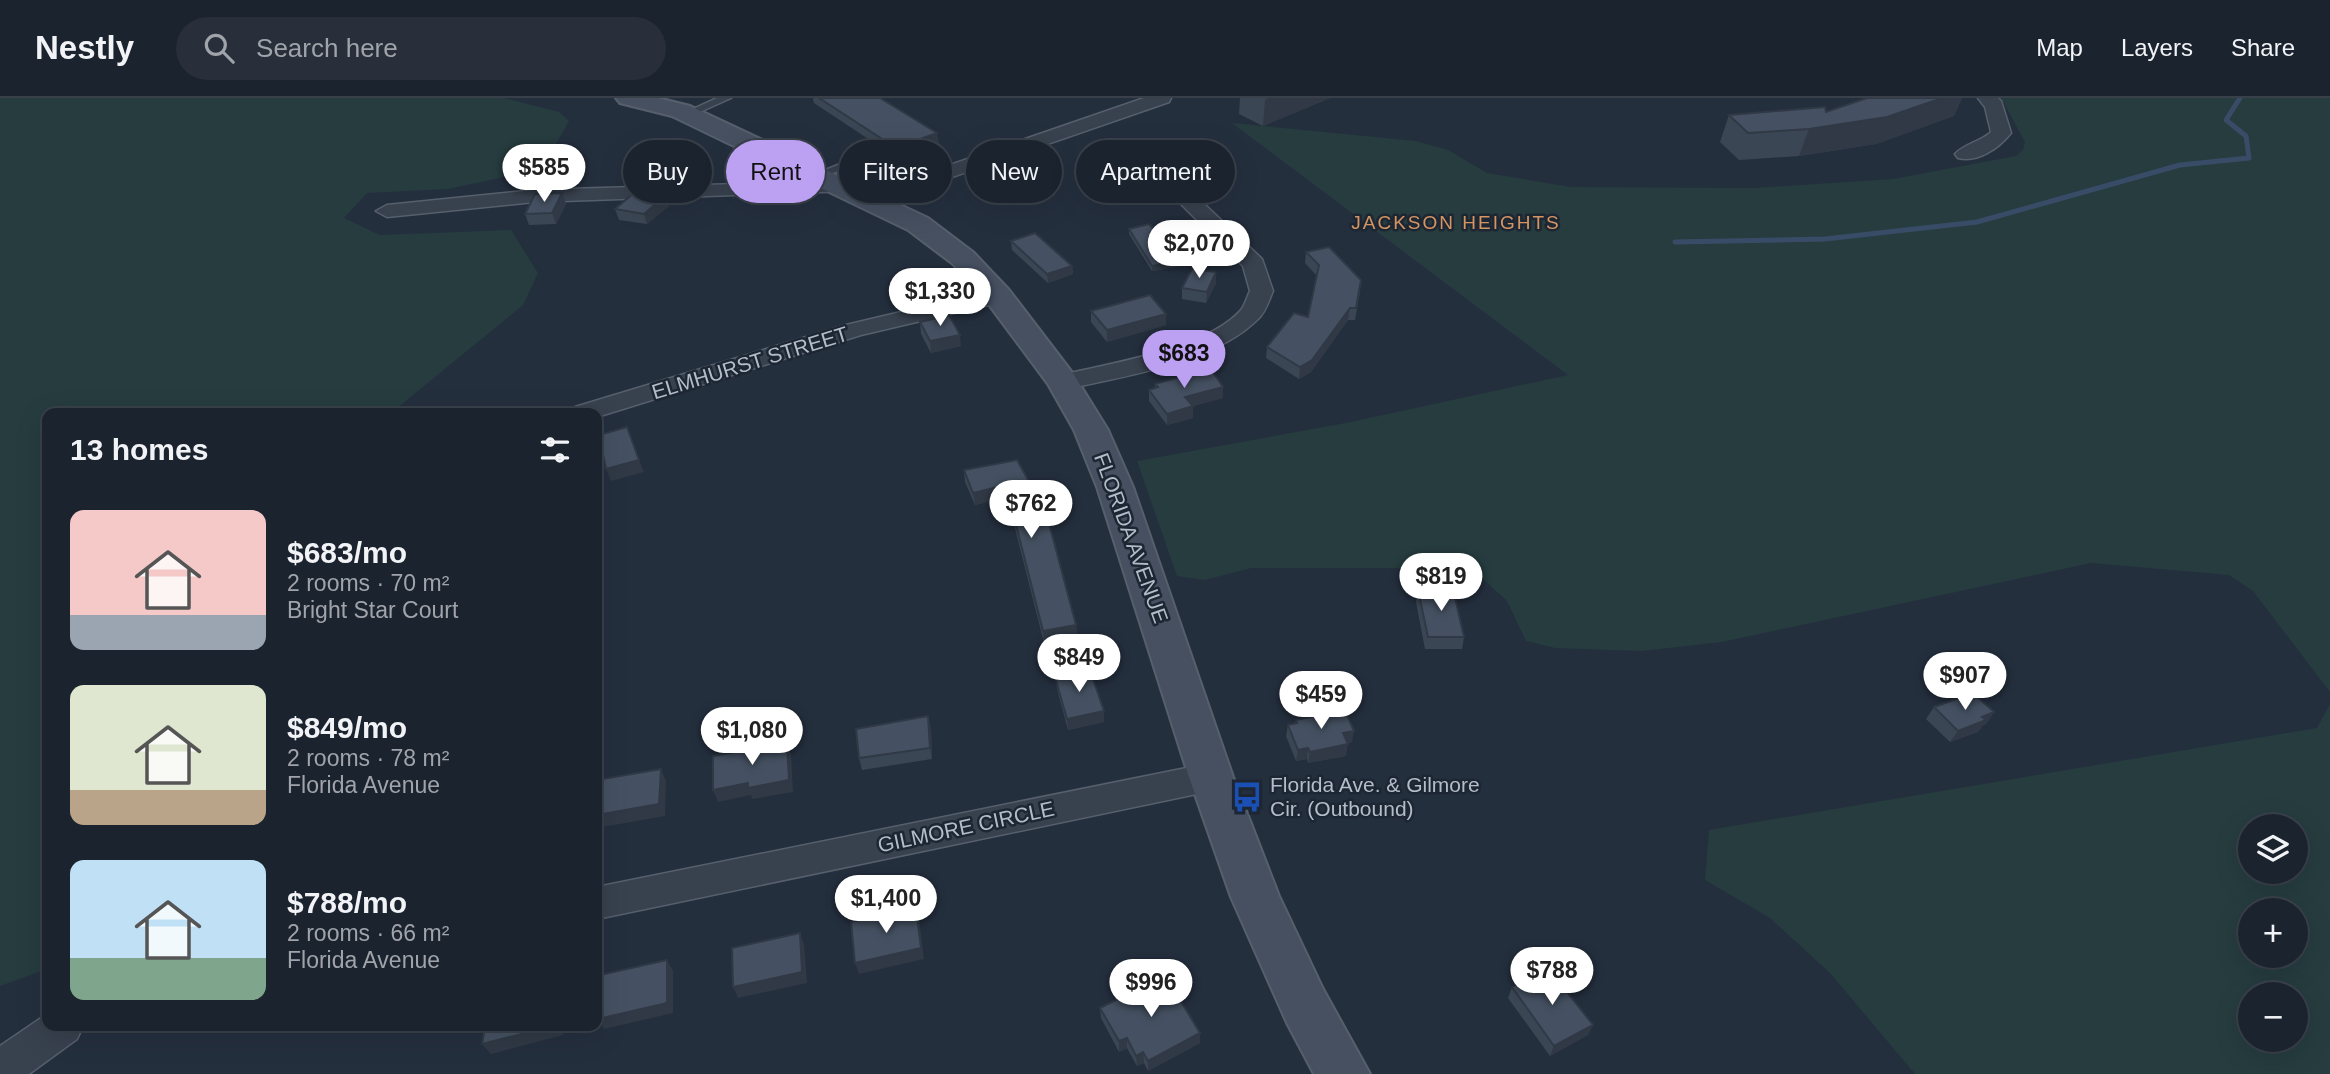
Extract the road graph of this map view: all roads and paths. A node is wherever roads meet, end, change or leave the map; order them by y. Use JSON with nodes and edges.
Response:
{"nodes":[{"id":1,"x":628,"y":98,"type":"edge"},
{"id":2,"x":726,"y":98,"type":"edge"},
{"id":3,"x":1162,"y":98,"type":"edge"},
{"id":4,"x":1987,"y":98,"type":"edge"},
{"id":5,"x":687,"y":114,"type":"junction"},
{"id":6,"x":743,"y":140,"type":"edge"},
{"id":7,"x":1965,"y":154,"type":"dead end"},
{"id":8,"x":952,"y":171,"type":"edge"},
{"id":9,"x":839,"y":193,"type":"edge"},
{"id":10,"x":877,"y":203,"type":"edge"},
{"id":11,"x":1191,"y":203,"type":"edge"},
{"id":12,"x":387,"y":211,"type":"dead end"},
{"id":13,"x":998,"y":296,"type":"junction"},
{"id":14,"x":1063,"y":382,"type":"junction"},
{"id":15,"x":600,"y":408,"type":"edge"},
{"id":16,"x":1211,"y":777,"type":"junction"},
{"id":17,"x":602,"y":902,"type":"edge"},
{"id":18,"x":56,"y":1031,"type":"edge"},
{"id":19,"x":0,"y":1070,"type":"edge"},
{"id":20,"x":1343,"y":1074,"type":"edge"}],
"edges":[{"from":1,"to":5,"type":"main road","name":"FLORIDA AVENUE"},
{"from":2,"to":5,"type":"lane"},
{"from":3,"to":8,"type":"street"},
{"from":4,"to":7,"type":"street"},
{"from":5,"to":6,"type":"main road","name":"FLORIDA AVENUE"},
{"from":9,"to":12,"type":"street"},
{"from":10,"to":13,"type":"main road","name":"FLORIDA AVENUE"},
{"from":11,"to":14,"type":"street"},
{"from":13,"to":14,"type":"main road","name":"FLORIDA AVENUE"},
{"from":13,"to":15,"type":"street","name":"ELMHURST STREET"},
{"from":14,"to":16,"type":"main road","name":"FLORIDA AVENUE"},
{"from":16,"to":17,"type":"street","name":"GILMORE CIRCLE"},
{"from":16,"to":20,"type":"main road","name":"FLORIDA AVENUE"},
{"from":18,"to":19,"type":"street"}]}
